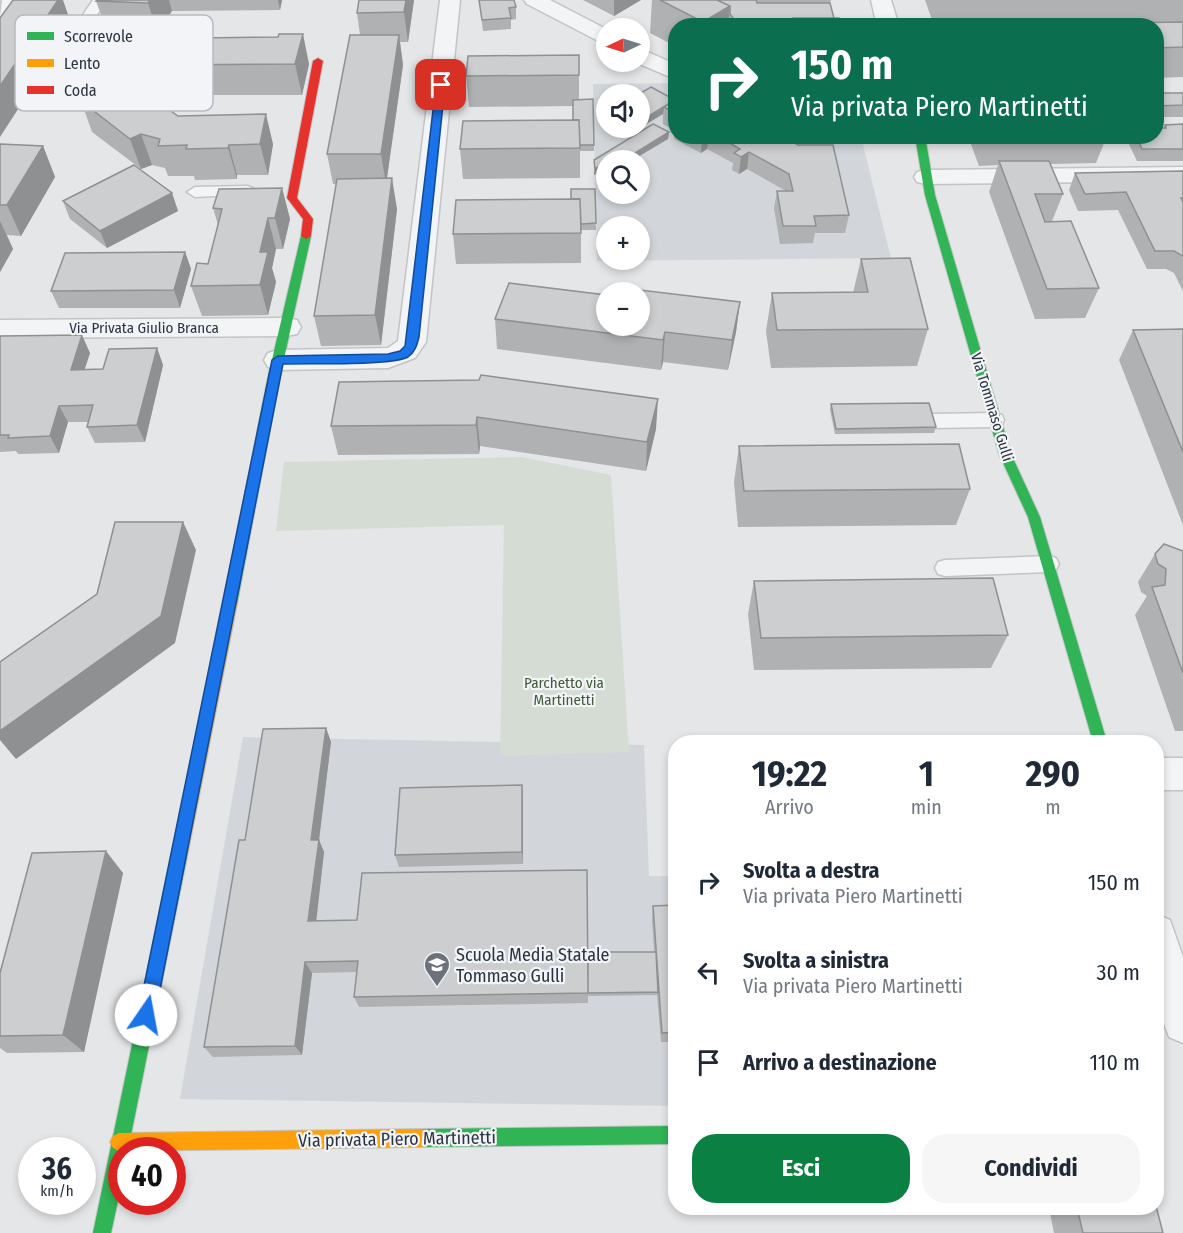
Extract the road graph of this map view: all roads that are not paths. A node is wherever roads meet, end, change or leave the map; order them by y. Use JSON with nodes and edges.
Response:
{"nodes":[{"id":1,"x":9,"y":0,"type":"edge"},
{"id":2,"x":100,"y":0,"type":"edge"},
{"id":3,"x":450,"y":0,"type":"edge"},
{"id":4,"x":534,"y":0,"type":"edge"},
{"id":5,"x":881,"y":0,"type":"edge"},
{"id":6,"x":0,"y":12,"type":"edge"},
{"id":7,"x":90,"y":15,"type":"edge"},
{"id":8,"x":886,"y":18,"type":"edge"},
{"id":9,"x":596,"y":33,"type":"edge"},
{"id":10,"x":650,"y":60,"type":"edge"},
{"id":11,"x":318,"y":61,"type":"dead end"},
{"id":12,"x":668,"y":69,"type":"edge"},
{"id":13,"x":921,"y":144,"type":"edge"},
{"id":14,"x":1183,"y":174,"type":"edge"},
{"id":15,"x":926,"y":177,"type":"junction"},
{"id":16,"x":260,"y":191,"type":"edge"},
{"id":17,"x":195,"y":192,"type":"edge"},
{"id":18,"x":287,"y":327,"type":"junction"},
{"id":19,"x":0,"y":329,"type":"edge"},
{"id":20,"x":278,"y":360,"type":"junction"},
{"id":21,"x":995,"y":420,"type":"junction"},
{"id":22,"x":931,"y":421,"type":"edge"},
{"id":23,"x":1048,"y":564,"type":"junction"},
{"id":24,"x":945,"y":568,"type":"dead end"},
{"id":25,"x":1098,"y":735,"type":"edge"},
{"id":26,"x":1164,"y":774,"type":"edge"},
{"id":27,"x":1183,"y":774,"type":"edge"},
{"id":28,"x":1164,"y":956,"type":"edge"},
{"id":29,"x":1180,"y":1003,"type":"edge"},
{"id":30,"x":668,"y":1135,"type":"edge"},
{"id":31,"x":121,"y":1137,"type":"edge"},
{"id":32,"x":186,"y":1141,"type":"edge"},
{"id":33,"x":108,"y":1203,"type":"edge"},
{"id":34,"x":102,"y":1233,"type":"edge"}],
"edges":[{"from":1,"to":6,"type":"lane"},
{"from":2,"to":7,"type":"lane"},
{"from":3,"to":20,"type":"street"},
{"from":4,"to":9,"type":"street"},
{"from":5,"to":8,"type":"street"},
{"from":10,"to":12,"type":"street"},
{"from":11,"to":18,"type":"street"},
{"from":13,"to":15,"type":"street","name":"Via Tommaso Gulli"},
{"from":14,"to":15,"type":"street"},
{"from":15,"to":21,"type":"street","name":"Via Tommaso Gulli"},
{"from":16,"to":17,"type":"lane"},
{"from":18,"to":19,"type":"street","name":"Via Privata Giulio Branca"},
{"from":18,"to":20,"type":"street"},
{"from":20,"to":31,"type":"street"},
{"from":21,"to":22,"type":"lane"},
{"from":21,"to":23,"type":"street","name":"Via Tommaso Gulli"},
{"from":23,"to":24,"type":"lane"},
{"from":23,"to":25,"type":"street","name":"Via Tommaso Gulli"},
{"from":26,"to":27,"type":"street"},
{"from":28,"to":29,"type":"street"},
{"from":30,"to":32,"type":"street","name":"Via privata Piero Martinetti"},
{"from":33,"to":34,"type":"street"}]}
